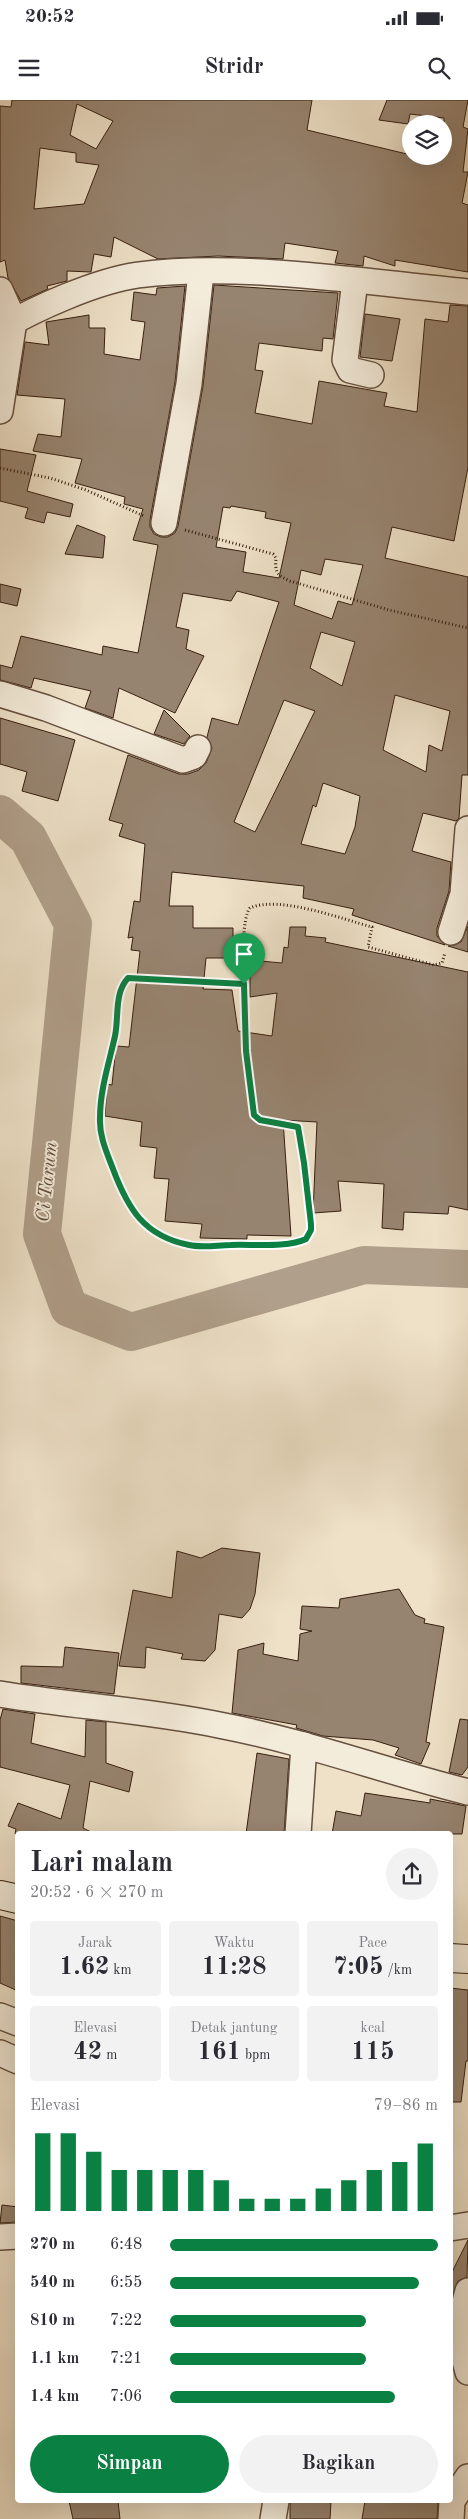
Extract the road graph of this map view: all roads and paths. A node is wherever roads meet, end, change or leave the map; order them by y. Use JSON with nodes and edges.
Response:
{"nodes":[{"id":1,"x":201,"y":272,"type":"junction"},
{"id":2,"x":355,"y":281,"type":"junction"},
{"id":3,"x":0,"y":290,"type":"edge"},
{"id":4,"x":468,"y":292,"type":"edge"},
{"id":5,"x":7,"y":325,"type":"edge"},
{"id":6,"x":371,"y":375,"type":"dead end"},
{"id":7,"x":0,"y":411,"type":"edge"},
{"id":8,"x":0,"y":468,"type":"edge"},
{"id":9,"x":164,"y":523,"type":"junction"},
{"id":10,"x":468,"y":628,"type":"edge"},
{"id":11,"x":0,"y":694,"type":"edge"},
{"id":12,"x":198,"y":748,"type":"dead end"},
{"id":13,"x":468,"y":828,"type":"edge"},
{"id":14,"x":451,"y":932,"type":"joint"},
{"id":15,"x":244,"y":984,"type":"junction"},
{"id":16,"x":0,"y":1694,"type":"edge"},
{"id":17,"x":304,"y":1744,"type":"junction"},
{"id":18,"x":468,"y":1792,"type":"edge"},
{"id":19,"x":298,"y":1831,"type":"edge"},
{"id":20,"x":0,"y":1895,"type":"edge"},
{"id":21,"x":15,"y":1898,"type":"edge"},
{"id":22,"x":453,"y":1958,"type":"edge"},
{"id":23,"x":468,"y":1959,"type":"edge"},
{"id":24,"x":0,"y":2016,"type":"edge"},
{"id":25,"x":15,"y":2022,"type":"edge"},
{"id":26,"x":0,"y":2053,"type":"edge"},
{"id":27,"x":15,"y":2060,"type":"edge"},
{"id":28,"x":468,"y":2225,"type":"edge"},
{"id":29,"x":453,"y":2228,"type":"edge"},
{"id":30,"x":15,"y":2236,"type":"edge"},
{"id":31,"x":0,"y":2237,"type":"edge"},
{"id":32,"x":468,"y":2291,"type":"edge"},
{"id":33,"x":468,"y":2372,"type":"edge"},
{"id":34,"x":468,"y":2477,"type":"edge"},
{"id":35,"x":453,"y":2500,"type":"edge"},
{"id":36,"x":276,"y":2503,"type":"edge"},
{"id":37,"x":452,"y":2503,"type":"edge"},
{"id":38,"x":273,"y":2519,"type":"edge"},
{"id":39,"x":451,"y":2519,"type":"edge"}],
"edges":[{"from":1,"to":2,"type":"street"},
{"from":1,"to":5,"type":"street"},
{"from":1,"to":9,"type":"street"},
{"from":2,"to":4,"type":"street"},
{"from":2,"to":6,"type":"street"},
{"from":3,"to":5,"type":"street"},
{"from":5,"to":7,"type":"street"},
{"from":8,"to":9,"type":"path"},
{"from":9,"to":10,"type":"path"},
{"from":11,"to":12,"type":"street"},
{"from":13,"to":14,"type":"street"},
{"from":14,"to":15,"type":"path"},
{"from":15,"to":15,"type":"path"},
{"from":16,"to":17,"type":"street"},
{"from":17,"to":18,"type":"street"},
{"from":17,"to":19,"type":"street"},
{"from":20,"to":21,"type":"main road"},
{"from":22,"to":23,"type":"main road"},
{"from":24,"to":25,"type":"street"},
{"from":26,"to":27,"type":"street"},
{"from":28,"to":29,"type":"street"},
{"from":30,"to":31,"type":"street"},
{"from":32,"to":33,"type":"street"},
{"from":34,"to":35,"type":"street"},
{"from":36,"to":38,"type":"street"},
{"from":37,"to":39,"type":"street"}]}
